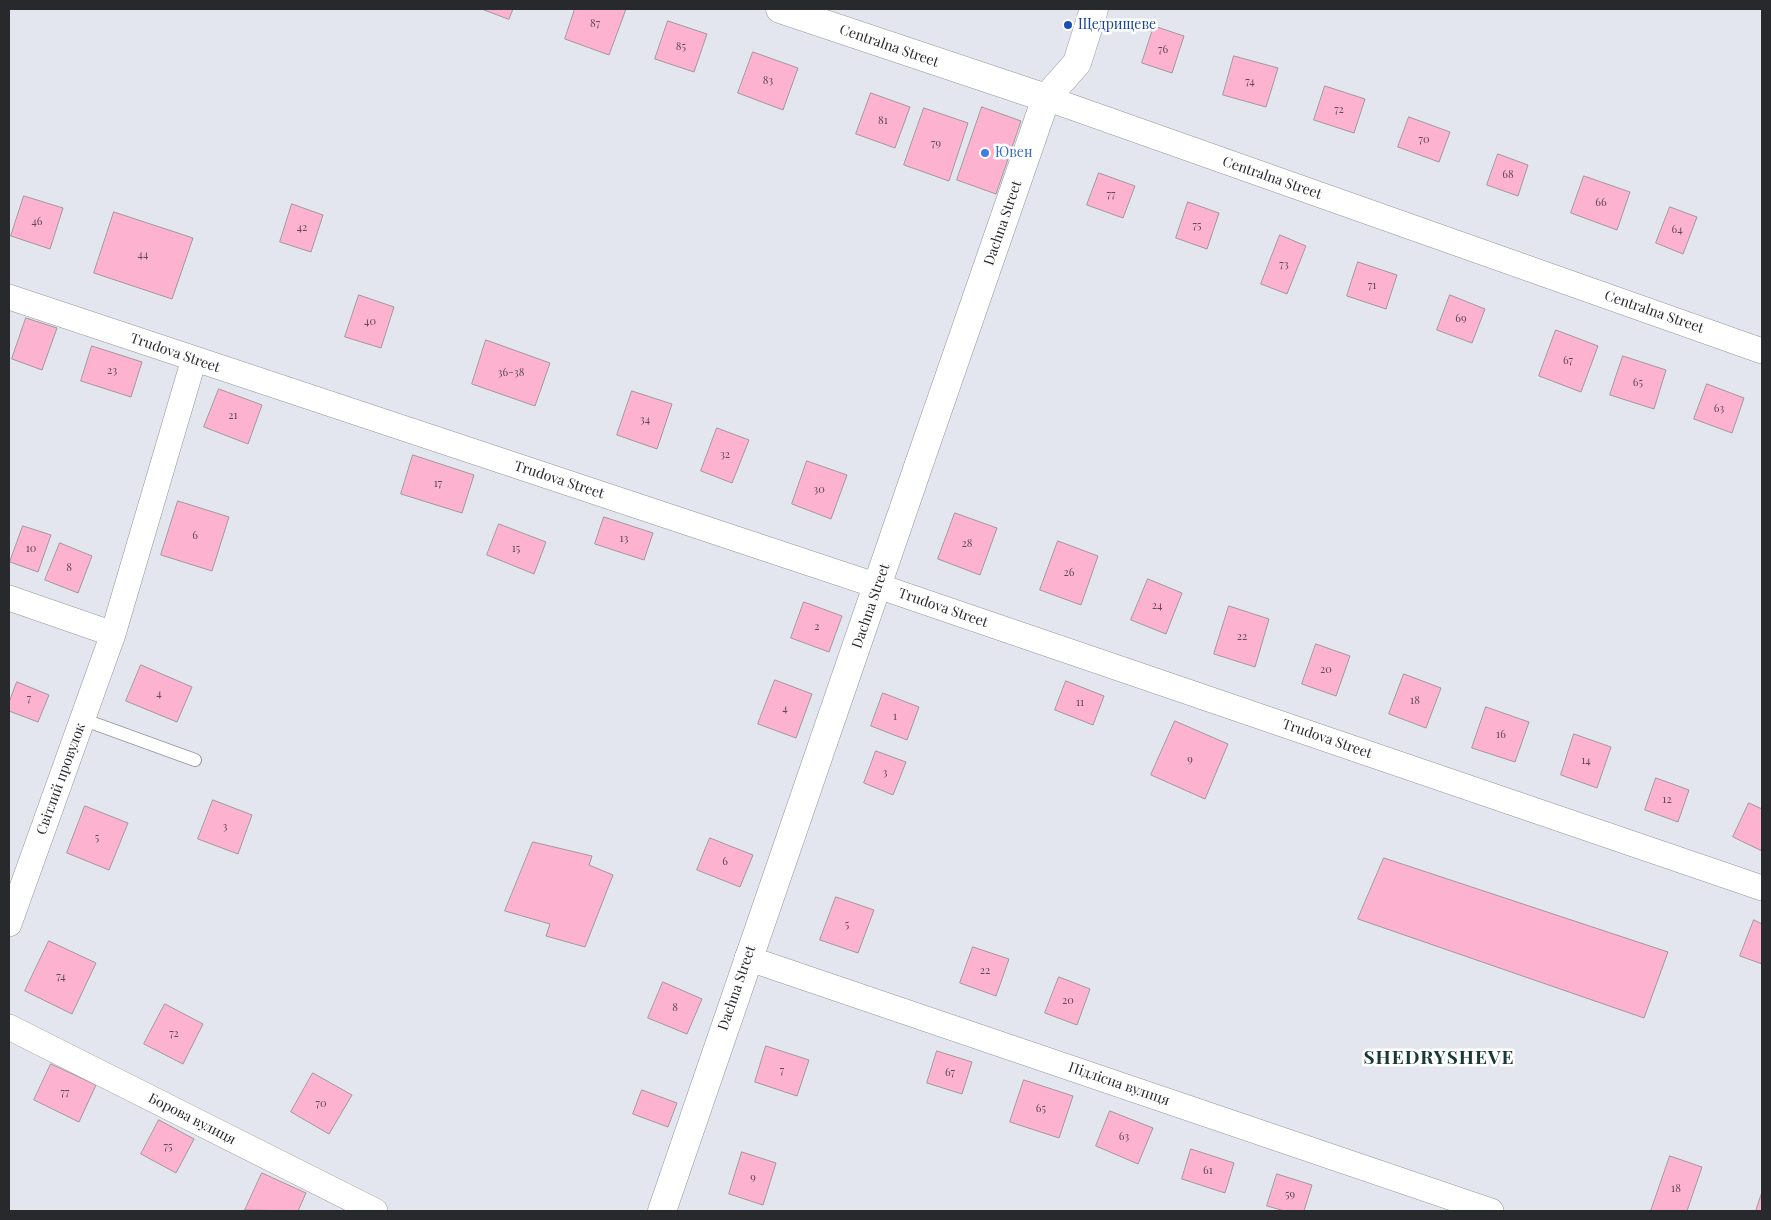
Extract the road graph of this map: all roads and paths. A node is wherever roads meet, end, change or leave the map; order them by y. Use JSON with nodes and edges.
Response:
{"nodes":[{"id":1,"x":780,"y":9,"type":"edge"},
{"id":2,"x":1094,"y":9,"type":"edge"},
{"id":3,"x":1046,"y":98,"type":"junction"},
{"id":4,"x":9,"y":297,"type":"edge"},
{"id":5,"x":1762,"y":351,"type":"edge"},
{"id":6,"x":194,"y":359,"type":"junction"},
{"id":7,"x":878,"y":586,"type":"junction"},
{"id":8,"x":9,"y":598,"type":"edge"},
{"id":9,"x":113,"y":634,"type":"junction"},
{"id":10,"x":82,"y":719,"type":"junction"},
{"id":11,"x":195,"y":760,"type":"dead end"},
{"id":12,"x":1762,"y":888,"type":"edge"},
{"id":13,"x":9,"y":924,"type":"edge"},
{"id":14,"x":747,"y":958,"type":"junction"},
{"id":15,"x":9,"y":1027,"type":"edge"},
{"id":16,"x":375,"y":1211,"type":"edge"},
{"id":17,"x":662,"y":1211,"type":"edge"},
{"id":18,"x":1491,"y":1211,"type":"edge"}],
"edges":[{"from":1,"to":3,"type":"street","name":"Centralna Street"},
{"from":2,"to":3,"type":"street","name":"Dachna Street"},
{"from":3,"to":5,"type":"street","name":"Centralna Street"},
{"from":3,"to":7,"type":"street","name":"Dachna Street"},
{"from":4,"to":6,"type":"street","name":"Trudova Street"},
{"from":6,"to":7,"type":"street","name":"Trudova Street"},
{"from":6,"to":9,"type":"street","name":"Світлий провулок"},
{"from":7,"to":12,"type":"street","name":"Trudova Street"},
{"from":7,"to":14,"type":"street","name":"Dachna Street"},
{"from":8,"to":9,"type":"street"},
{"from":9,"to":10,"type":"street","name":"Світлий провулок"},
{"from":10,"to":11,"type":"lane"},
{"from":10,"to":13,"type":"street","name":"Світлий провулок"},
{"from":14,"to":17,"type":"street","name":"Dachna Street"},
{"from":14,"to":18,"type":"street","name":"Підлісна вулиця"},
{"from":15,"to":16,"type":"street","name":"Борова вулиця"}]}
